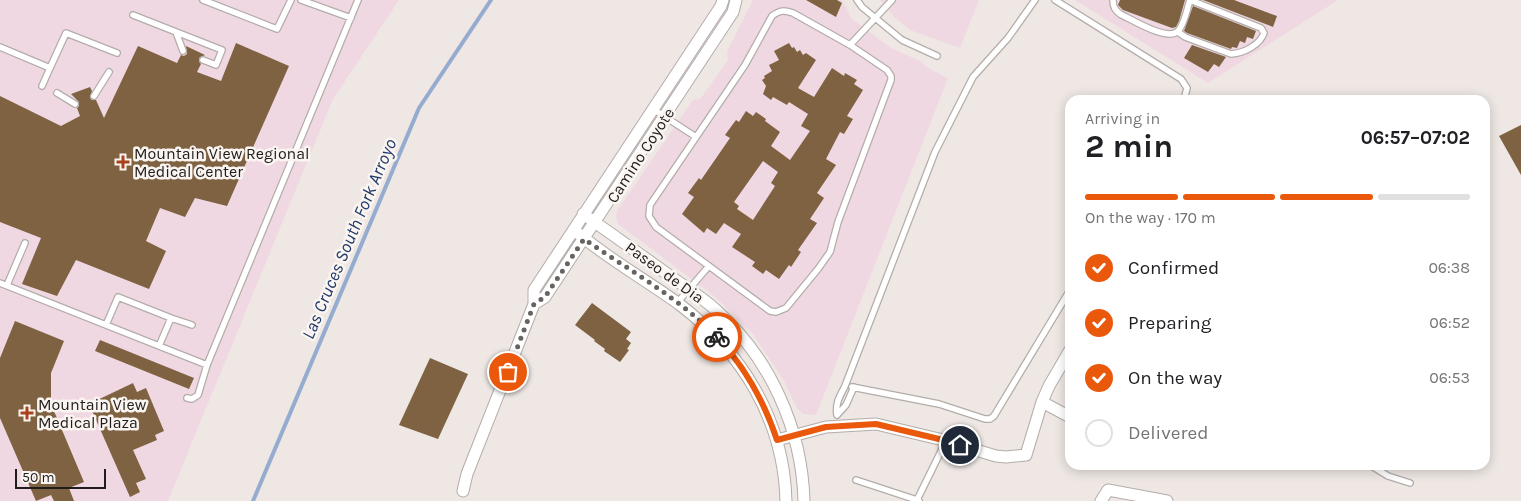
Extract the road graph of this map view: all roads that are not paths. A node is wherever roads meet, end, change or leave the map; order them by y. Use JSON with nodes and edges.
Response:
{"nodes":[{"id":1,"x":203,"y":0,"type":"edge"},
{"id":2,"x":290,"y":0,"type":"edge"},
{"id":3,"x":301,"y":0,"type":"edge"},
{"id":4,"x":358,"y":0,"type":"edge"},
{"id":5,"x":723,"y":0,"type":"edge"},
{"id":6,"x":736,"y":0,"type":"edge"},
{"id":7,"x":857,"y":0,"type":"edge"},
{"id":8,"x":892,"y":0,"type":"edge"},
{"id":9,"x":1035,"y":0,"type":"edge"},
{"id":10,"x":1055,"y":0,"type":"edge"},
{"id":11,"x":1113,"y":0,"type":"edge"},
{"id":12,"x":1190,"y":0,"type":"edge"},
{"id":13,"x":133,"y":15,"type":"dead end"},
{"id":14,"x":351,"y":18,"type":"junction"},
{"id":15,"x":874,"y":18,"type":"junction"},
{"id":16,"x":176,"y":32,"type":"junction"},
{"id":17,"x":1178,"y":32,"type":"junction"},
{"id":18,"x":850,"y":45,"type":"junction"},
{"id":19,"x":0,"y":47,"type":"edge"},
{"id":20,"x":183,"y":51,"type":"dead end"},
{"id":21,"x":117,"y":53,"type":"dead end"},
{"id":22,"x":938,"y":56,"type":"dead end"},
{"id":23,"x":203,"y":60,"type":"dead end"},
{"id":24,"x":50,"y":68,"type":"junction"},
{"id":25,"x":109,"y":72,"type":"dead end"},
{"id":26,"x":42,"y":86,"type":"dead end"},
{"id":27,"x":57,"y":93,"type":"dead end"},
{"id":28,"x":1185,"y":95,"type":"edge"},
{"id":29,"x":94,"y":96,"type":"dead end"},
{"id":30,"x":75,"y":104,"type":"dead end"},
{"id":31,"x":653,"y":110,"type":"junction"},
{"id":32,"x":664,"y":117,"type":"junction"},
{"id":33,"x":696,"y":137,"type":"junction"},
{"id":34,"x":584,"y":214,"type":"junction"},
{"id":35,"x":596,"y":222,"type":"junction"},
{"id":36,"x":573,"y":230,"type":"junction"},
{"id":37,"x":584,"y":239,"type":"junction"},
{"id":38,"x":26,"y":243,"type":"dead end"},
{"id":39,"x":709,"y":266,"type":"junction"},
{"id":40,"x":0,"y":283,"type":"edge"},
{"id":41,"x":7,"y":285,"type":"junction"},
{"id":42,"x":690,"y":290,"type":"junction"},
{"id":43,"x":1065,"y":298,"type":"edge"},
{"id":44,"x":677,"y":303,"type":"junction"},
{"id":45,"x":534,"y":304,"type":"junction"},
{"id":46,"x":171,"y":318,"type":"junction"},
{"id":47,"x":106,"y":325,"type":"junction"},
{"id":48,"x":192,"y":325,"type":"dead end"},
{"id":49,"x":158,"y":346,"type":"junction"},
{"id":50,"x":1065,"y":358,"type":"edge"},
{"id":51,"x":207,"y":365,"type":"junction"},
{"id":52,"x":845,"y":386,"type":"junction"},
{"id":53,"x":854,"y":388,"type":"junction"},
{"id":54,"x":187,"y":398,"type":"dead end"},
{"id":55,"x":1042,"y":402,"type":"junction"},
{"id":56,"x":1065,"y":414,"type":"edge"},
{"id":57,"x":836,"y":421,"type":"junction"},
{"id":58,"x":794,"y":434,"type":"junction"},
{"id":59,"x":777,"y":440,"type":"junction"},
{"id":60,"x":946,"y":441,"type":"junction"},
{"id":61,"x":1378,"y":470,"type":"edge"},
{"id":62,"x":856,"y":480,"type":"dead end"},
{"id":63,"x":1410,"y":483,"type":"dead end"},
{"id":64,"x":464,"y":491,"type":"dead end"},
{"id":65,"x":786,"y":501,"type":"edge"},
{"id":66,"x":804,"y":501,"type":"edge"},
{"id":67,"x":918,"y":501,"type":"edge"},
{"id":68,"x":1101,"y":501,"type":"edge"},
{"id":69,"x":1167,"y":501,"type":"edge"}],
"edges":[{"from":1,"to":2,"type":"lane"},
{"from":3,"to":14,"type":"lane"},
{"from":4,"to":14,"type":"lane"},
{"from":5,"to":31,"type":"street","name":"Camino Coyote"},
{"from":6,"to":32,"type":"street","name":"Camino Coyote"},
{"from":7,"to":15,"type":"lane"},
{"from":8,"to":15,"type":"lane"},
{"from":9,"to":52,"type":"lane"},
{"from":10,"to":28,"type":"lane"},
{"from":11,"to":17,"type":"lane"},
{"from":12,"to":17,"type":"lane"},
{"from":12,"to":17,"type":"lane"},
{"from":13,"to":16,"type":"lane"},
{"from":14,"to":51,"type":"lane"},
{"from":15,"to":18,"type":"lane"},
{"from":15,"to":22,"type":"lane"},
{"from":16,"to":20,"type":"lane"},
{"from":16,"to":23,"type":"lane"},
{"from":18,"to":33,"type":"lane"},
{"from":18,"to":39,"type":"lane"},
{"from":19,"to":24,"type":"lane"},
{"from":21,"to":24,"type":"lane"},
{"from":24,"to":26,"type":"lane"},
{"from":25,"to":29,"type":"lane"},
{"from":27,"to":30,"type":"lane"},
{"from":31,"to":32,"type":"lane"},
{"from":31,"to":34,"type":"street","name":"Camino Coyote"},
{"from":32,"to":33,"type":"lane"},
{"from":32,"to":35,"type":"street","name":"Camino Coyote"},
{"from":33,"to":39,"type":"lane"},
{"from":34,"to":35,"type":"street","name":"Paseo de Dia"},
{"from":34,"to":36,"type":"street","name":"Camino Coyote"},
{"from":35,"to":37,"type":"street","name":"Camino Coyote"},
{"from":35,"to":42,"type":"street","name":"Paseo de Dia"},
{"from":36,"to":37,"type":"street","name":"Paseo de Dia"},
{"from":36,"to":45,"type":"street","name":"Camino Coyote"},
{"from":37,"to":44,"type":"street","name":"Paseo de Dia"},
{"from":37,"to":45,"type":"street","name":"Camino Coyote"},
{"from":38,"to":41,"type":"lane"},
{"from":39,"to":42,"type":"lane"},
{"from":40,"to":41,"type":"lane"},
{"from":41,"to":47,"type":"lane"},
{"from":42,"to":44,"type":"lane"},
{"from":42,"to":58,"type":"street","name":"Paseo de Dia"},
{"from":43,"to":53,"type":"lane"},
{"from":44,"to":59,"type":"street","name":"Paseo de Dia"},
{"from":45,"to":64,"type":"street","name":"Camino Coyote"},
{"from":46,"to":47,"type":"lane"},
{"from":46,"to":48,"type":"lane"},
{"from":46,"to":49,"type":"lane"},
{"from":47,"to":49,"type":"lane"},
{"from":49,"to":51,"type":"lane"},
{"from":50,"to":55,"type":"street"},
{"from":51,"to":54,"type":"lane"},
{"from":52,"to":53,"type":"lane"},
{"from":52,"to":57,"type":"lane"},
{"from":53,"to":57,"type":"lane"},
{"from":55,"to":56,"type":"street"},
{"from":55,"to":60,"type":"street"},
{"from":57,"to":58,"type":"street"},
{"from":57,"to":60,"type":"street"},
{"from":58,"to":59,"type":"street"},
{"from":58,"to":66,"type":"street","name":"Paseo de Dia"},
{"from":59,"to":65,"type":"street","name":"Paseo de Dia"},
{"from":60,"to":67,"type":"lane"},
{"from":61,"to":63,"type":"lane"},
{"from":62,"to":67,"type":"lane"},
{"from":68,"to":69,"type":"street"}]}
